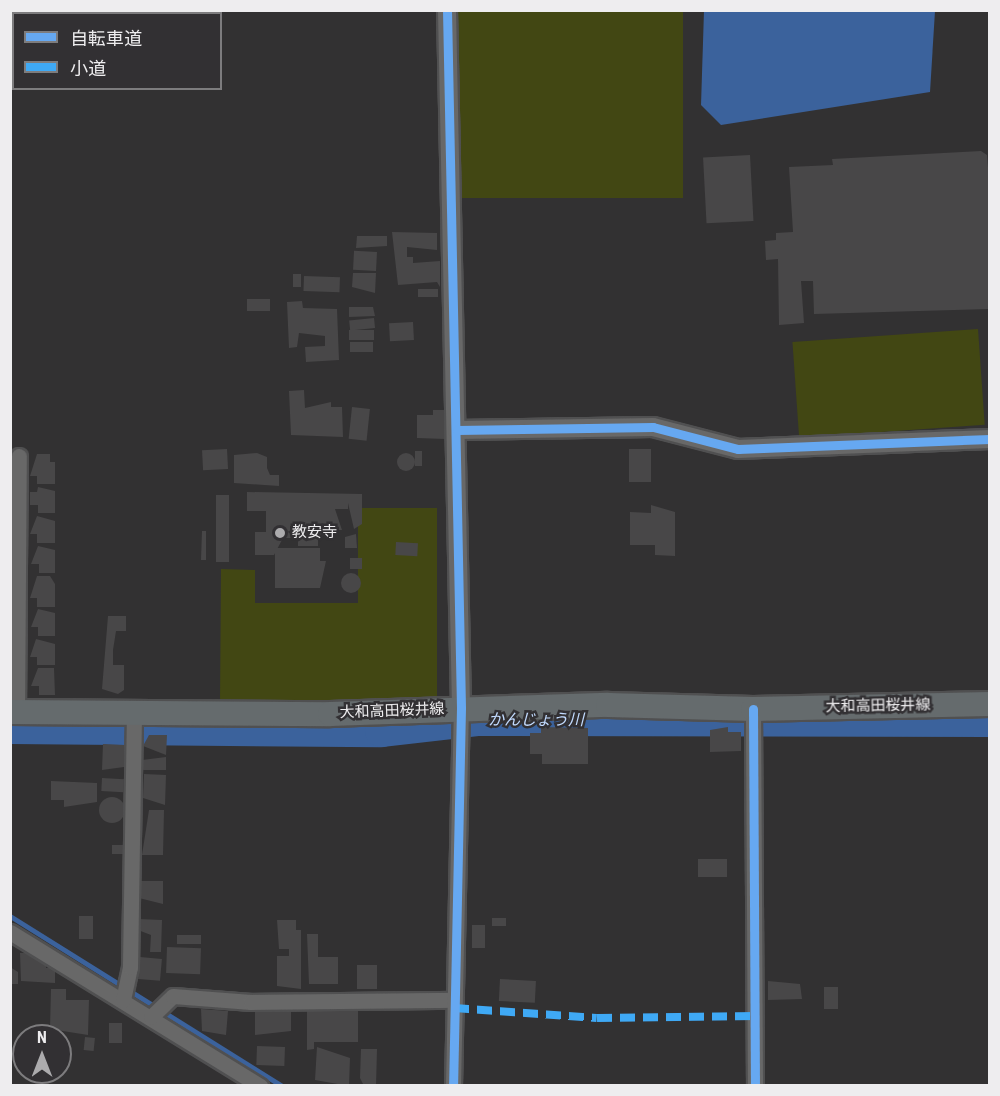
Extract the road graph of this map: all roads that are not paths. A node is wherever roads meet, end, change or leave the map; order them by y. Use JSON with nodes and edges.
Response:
{"nodes":[{"id":1,"x":447,"y":10,"type":"edge"},
{"id":2,"x":457,"y":430,"type":"junction"},
{"id":3,"x":990,"y":439,"type":"edge"},
{"id":4,"x":18,"y":456,"type":"dead end"},
{"id":5,"x":990,"y":704,"type":"edge"},
{"id":6,"x":14,"y":712,"type":"edge"},
{"id":7,"x":461,"y":718,"type":"junction"},
{"id":8,"x":753,"y":718,"type":"junction"},
{"id":9,"x":134,"y":722,"type":"junction"},
{"id":10,"x":10,"y":932,"type":"edge"},
{"id":11,"x":123,"y":1000,"type":"junction"},
{"id":12,"x":454,"y":1000,"type":"junction"},
{"id":13,"x":151,"y":1017,"type":"junction"},
{"id":14,"x":260,"y":1086,"type":"edge"},
{"id":15,"x":453,"y":1086,"type":"edge"},
{"id":16,"x":755,"y":1086,"type":"edge"}],
"edges":[{"from":1,"to":2,"type":"street"},
{"from":2,"to":3,"type":"street"},
{"from":2,"to":7,"type":"street"},
{"from":4,"to":6,"type":"street"},
{"from":5,"to":8,"type":"main road","name":"大和高田桜井線"},
{"from":6,"to":9,"type":"main road","name":"大和高田桜井線"},
{"from":7,"to":8,"type":"main road","name":"大和高田桜井線"},
{"from":7,"to":9,"type":"main road","name":"大和高田桜井線"},
{"from":7,"to":12,"type":"street"},
{"from":8,"to":16,"type":"street"},
{"from":9,"to":11,"type":"street"},
{"from":10,"to":11,"type":"street"},
{"from":11,"to":13,"type":"street"},
{"from":12,"to":13,"type":"street"},
{"from":12,"to":15,"type":"street"},
{"from":13,"to":14,"type":"street"}]}
